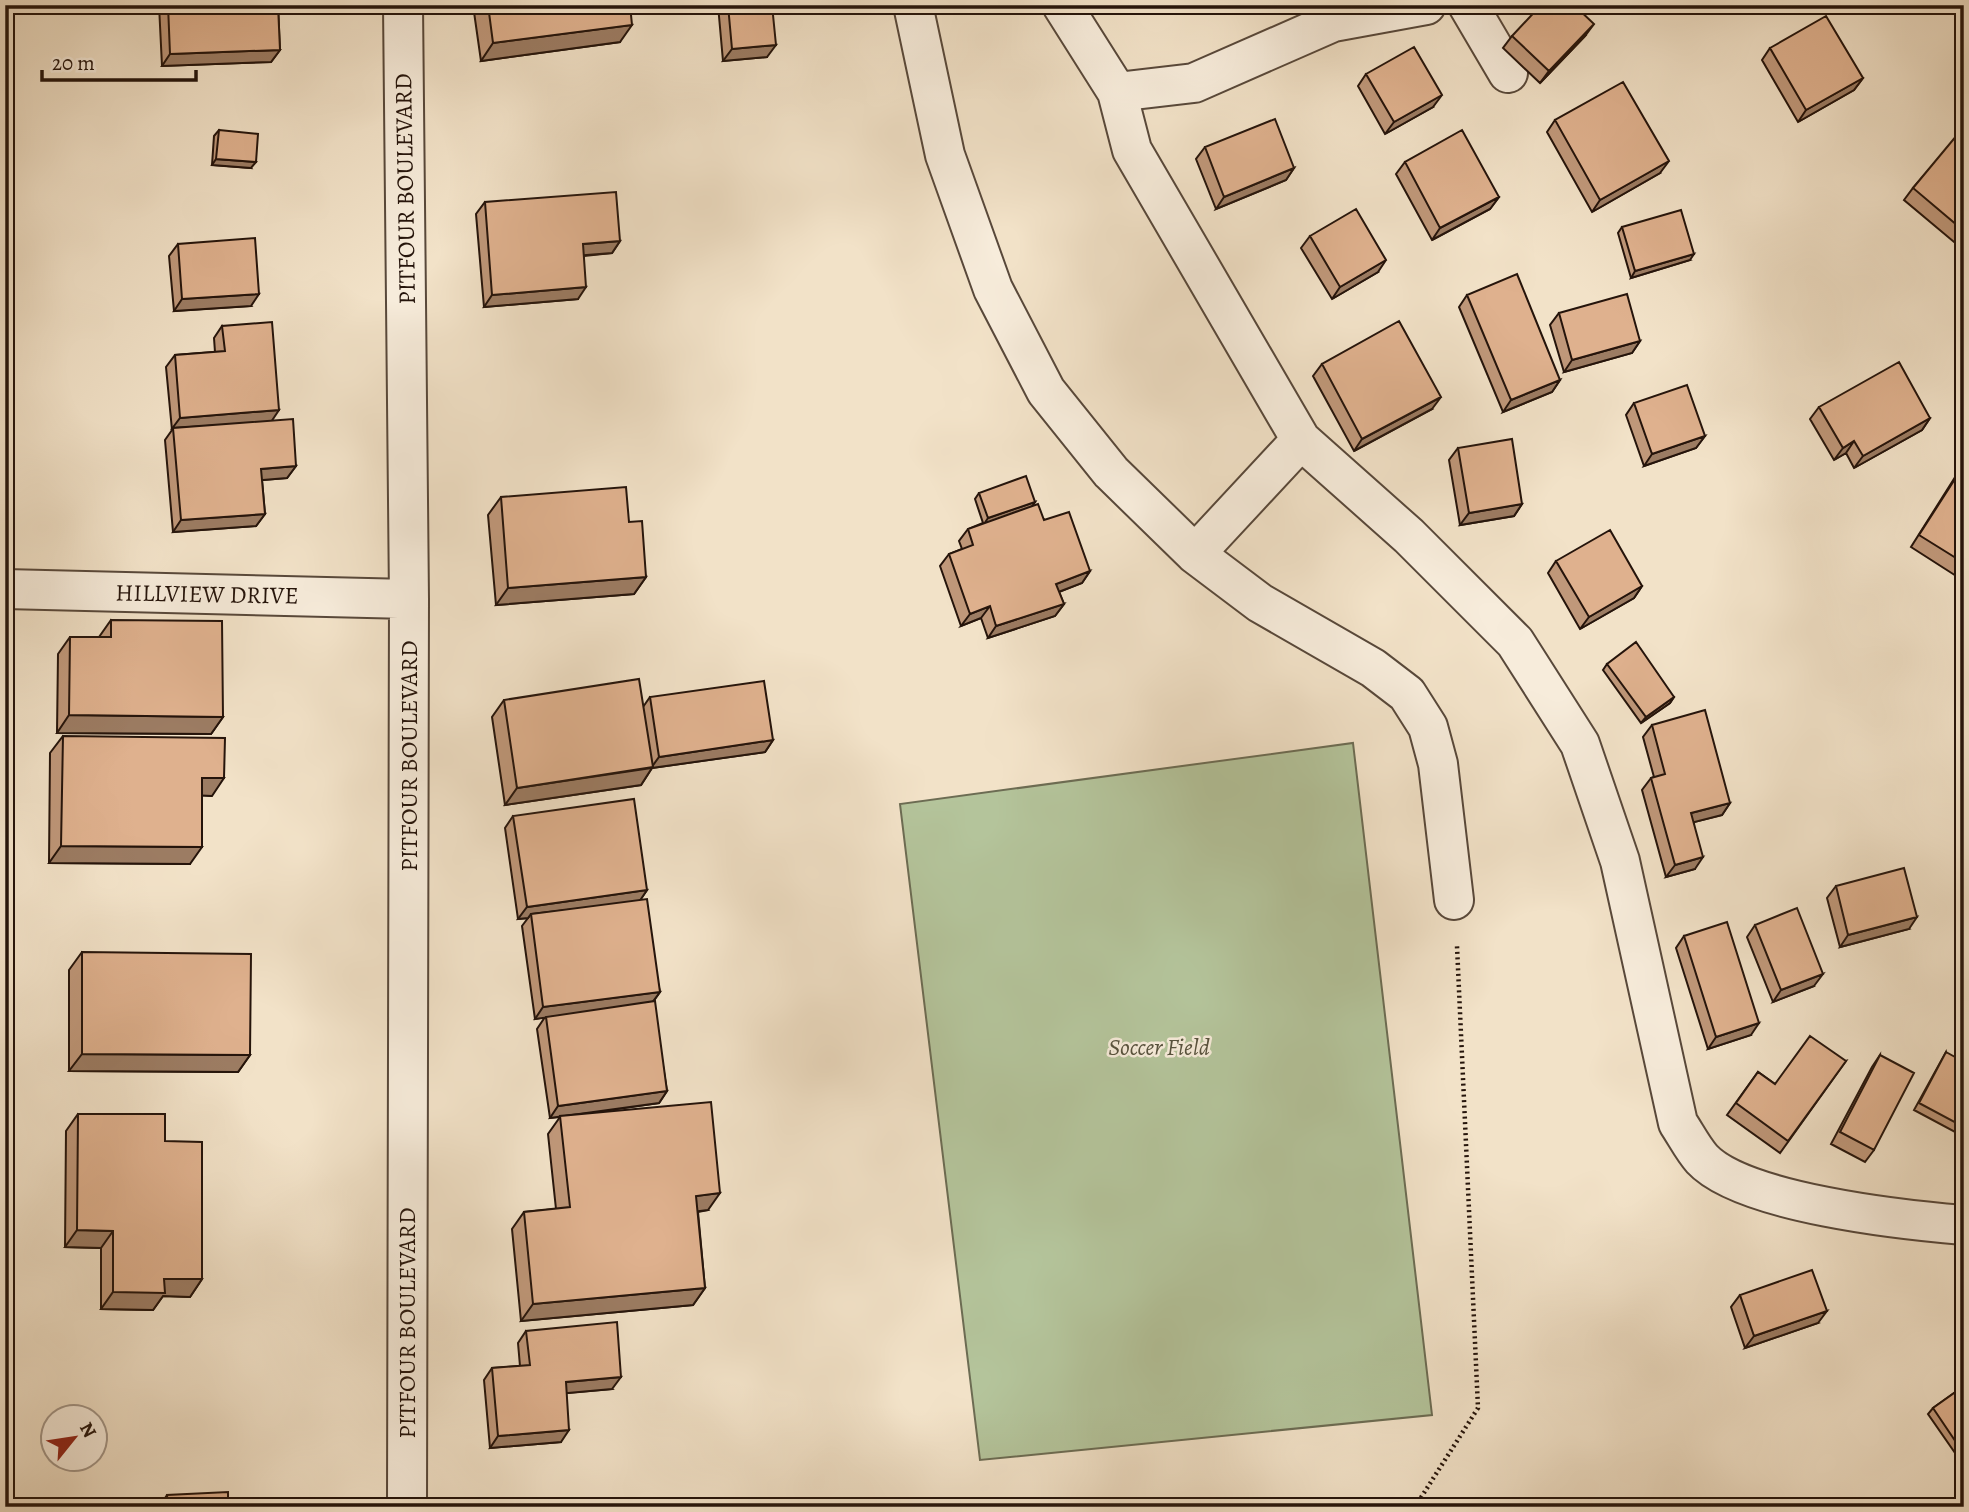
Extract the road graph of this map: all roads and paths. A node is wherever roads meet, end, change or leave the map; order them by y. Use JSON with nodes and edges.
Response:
{"nodes":[{"id":1,"x":403,"y":5,"type":"edge"},
{"id":2,"x":912,"y":5,"type":"edge"},
{"id":3,"x":1062,"y":5,"type":"edge"},
{"id":4,"x":1426,"y":5,"type":"edge"},
{"id":5,"x":1468,"y":5,"type":"edge"},
{"id":6,"x":1508,"y":73,"type":"dead end"},
{"id":7,"x":1117,"y":92,"type":"junction"},
{"id":8,"x":1301,"y":440,"type":"junction"},
{"id":9,"x":1195,"y":554,"type":"junction"},
{"id":10,"x":5,"y":589,"type":"edge"},
{"id":11,"x":409,"y":599,"type":"junction"},
{"id":12,"x":1454,"y":900,"type":"joint"},
{"id":13,"x":1964,"y":1225,"type":"edge"},
{"id":14,"x":407,"y":1507,"type":"edge"},
{"id":15,"x":1415,"y":1507,"type":"edge"}],
"edges":[{"from":1,"to":11,"type":"street","name":"PITFOUR BOULEVARD"},
{"from":2,"to":9,"type":"street"},
{"from":3,"to":7,"type":"street"},
{"from":4,"to":7,"type":"street"},
{"from":5,"to":6,"type":"street"},
{"from":7,"to":8,"type":"street"},
{"from":8,"to":9,"type":"street"},
{"from":8,"to":13,"type":"street"},
{"from":9,"to":12,"type":"street"},
{"from":10,"to":11,"type":"street","name":"HILLVIEW DRIVE"},
{"from":11,"to":14,"type":"street","name":"PITFOUR BOULEVARD"},
{"from":12,"to":15,"type":"path"}]}
